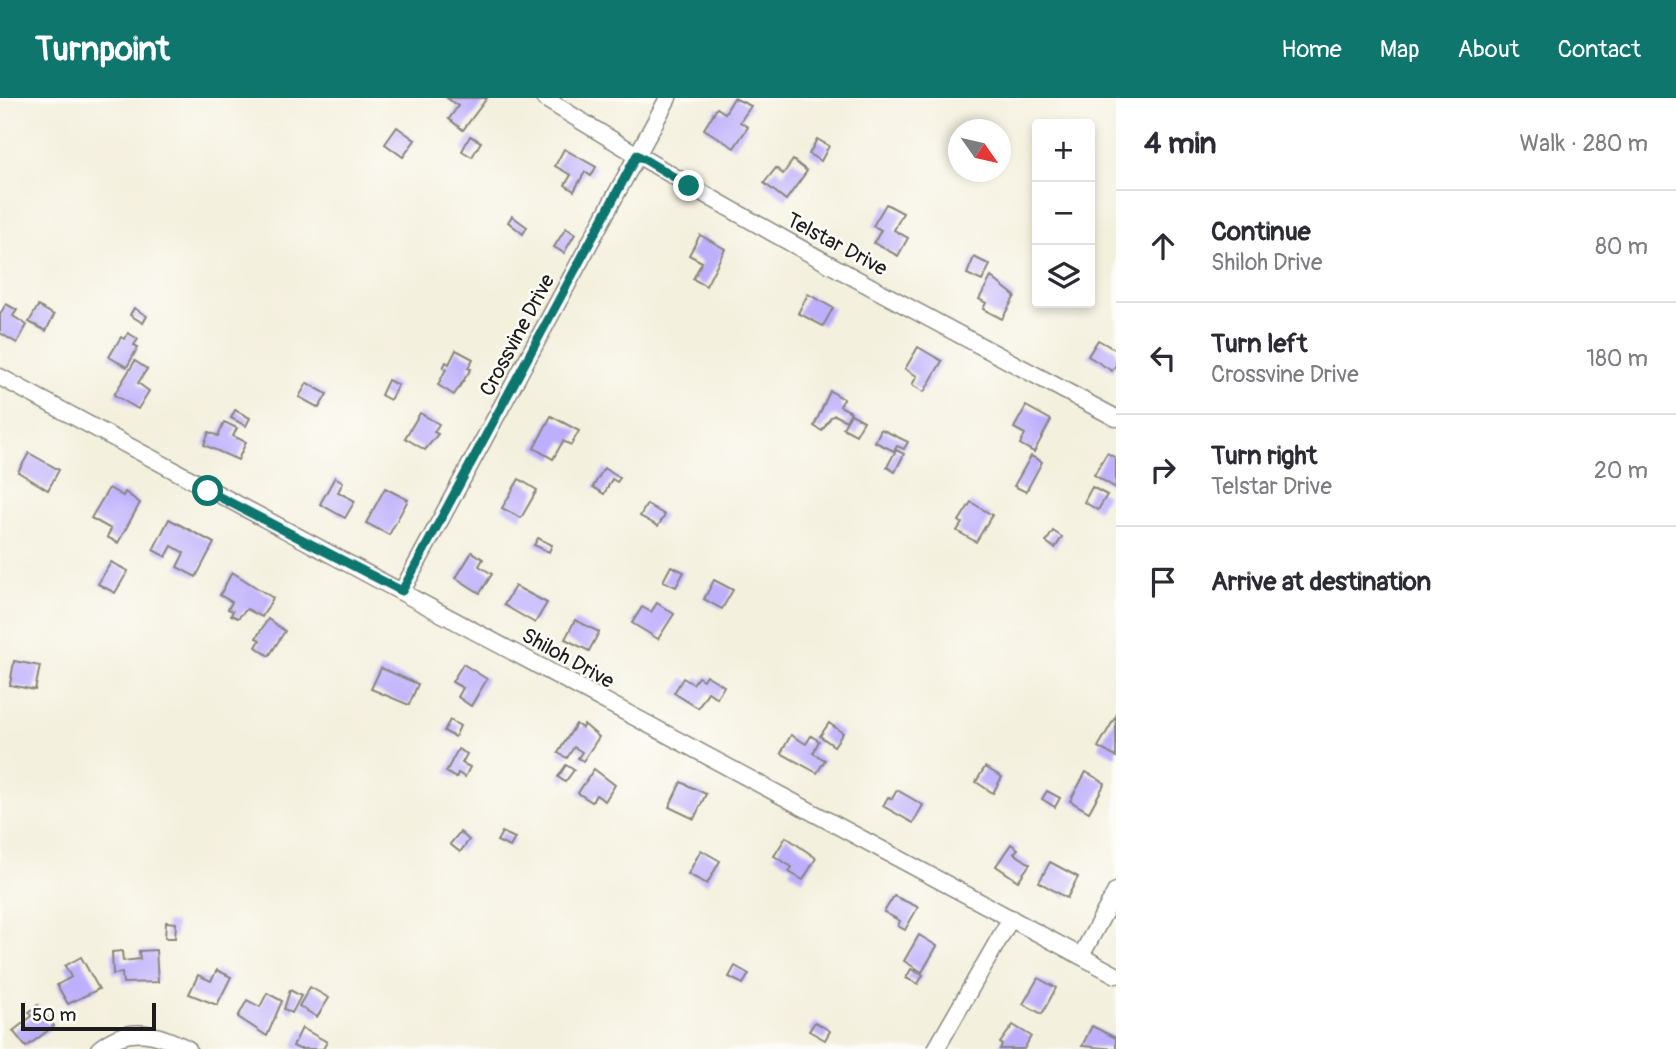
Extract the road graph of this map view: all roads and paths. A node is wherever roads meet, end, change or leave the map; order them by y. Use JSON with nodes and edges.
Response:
{"nodes":[{"id":1,"x":544,"y":98,"type":"edge"},
{"id":2,"x":667,"y":98,"type":"edge"},
{"id":3,"x":637,"y":155,"type":"junction"},
{"id":4,"x":0,"y":377,"type":"edge"},
{"id":5,"x":1116,"y":418,"type":"edge"},
{"id":6,"x":402,"y":591,"type":"junction"},
{"id":7,"x":1116,"y":891,"type":"edge"},
{"id":8,"x":1011,"y":918,"type":"junction"},
{"id":9,"x":1082,"y":956,"type":"junction"},
{"id":10,"x":1116,"y":975,"type":"edge"},
{"id":11,"x":99,"y":1049,"type":"edge"},
{"id":12,"x":188,"y":1049,"type":"edge"},
{"id":13,"x":936,"y":1049,"type":"edge"}],
"edges":[{"from":1,"to":3,"type":"street","name":"Telstar Drive"},
{"from":2,"to":3,"type":"street","name":"Crossvine Drive"},
{"from":3,"to":5,"type":"street","name":"Telstar Drive"},
{"from":3,"to":6,"type":"street","name":"Crossvine Drive"},
{"from":4,"to":6,"type":"street","name":"Shiloh Drive"},
{"from":6,"to":8,"type":"street","name":"Shiloh Drive"},
{"from":7,"to":9,"type":"street"},
{"from":8,"to":9,"type":"street","name":"Shiloh Drive"},
{"from":8,"to":13,"type":"street"},
{"from":9,"to":10,"type":"street","name":"Shiloh Drive"},
{"from":11,"to":12,"type":"street"}]}
